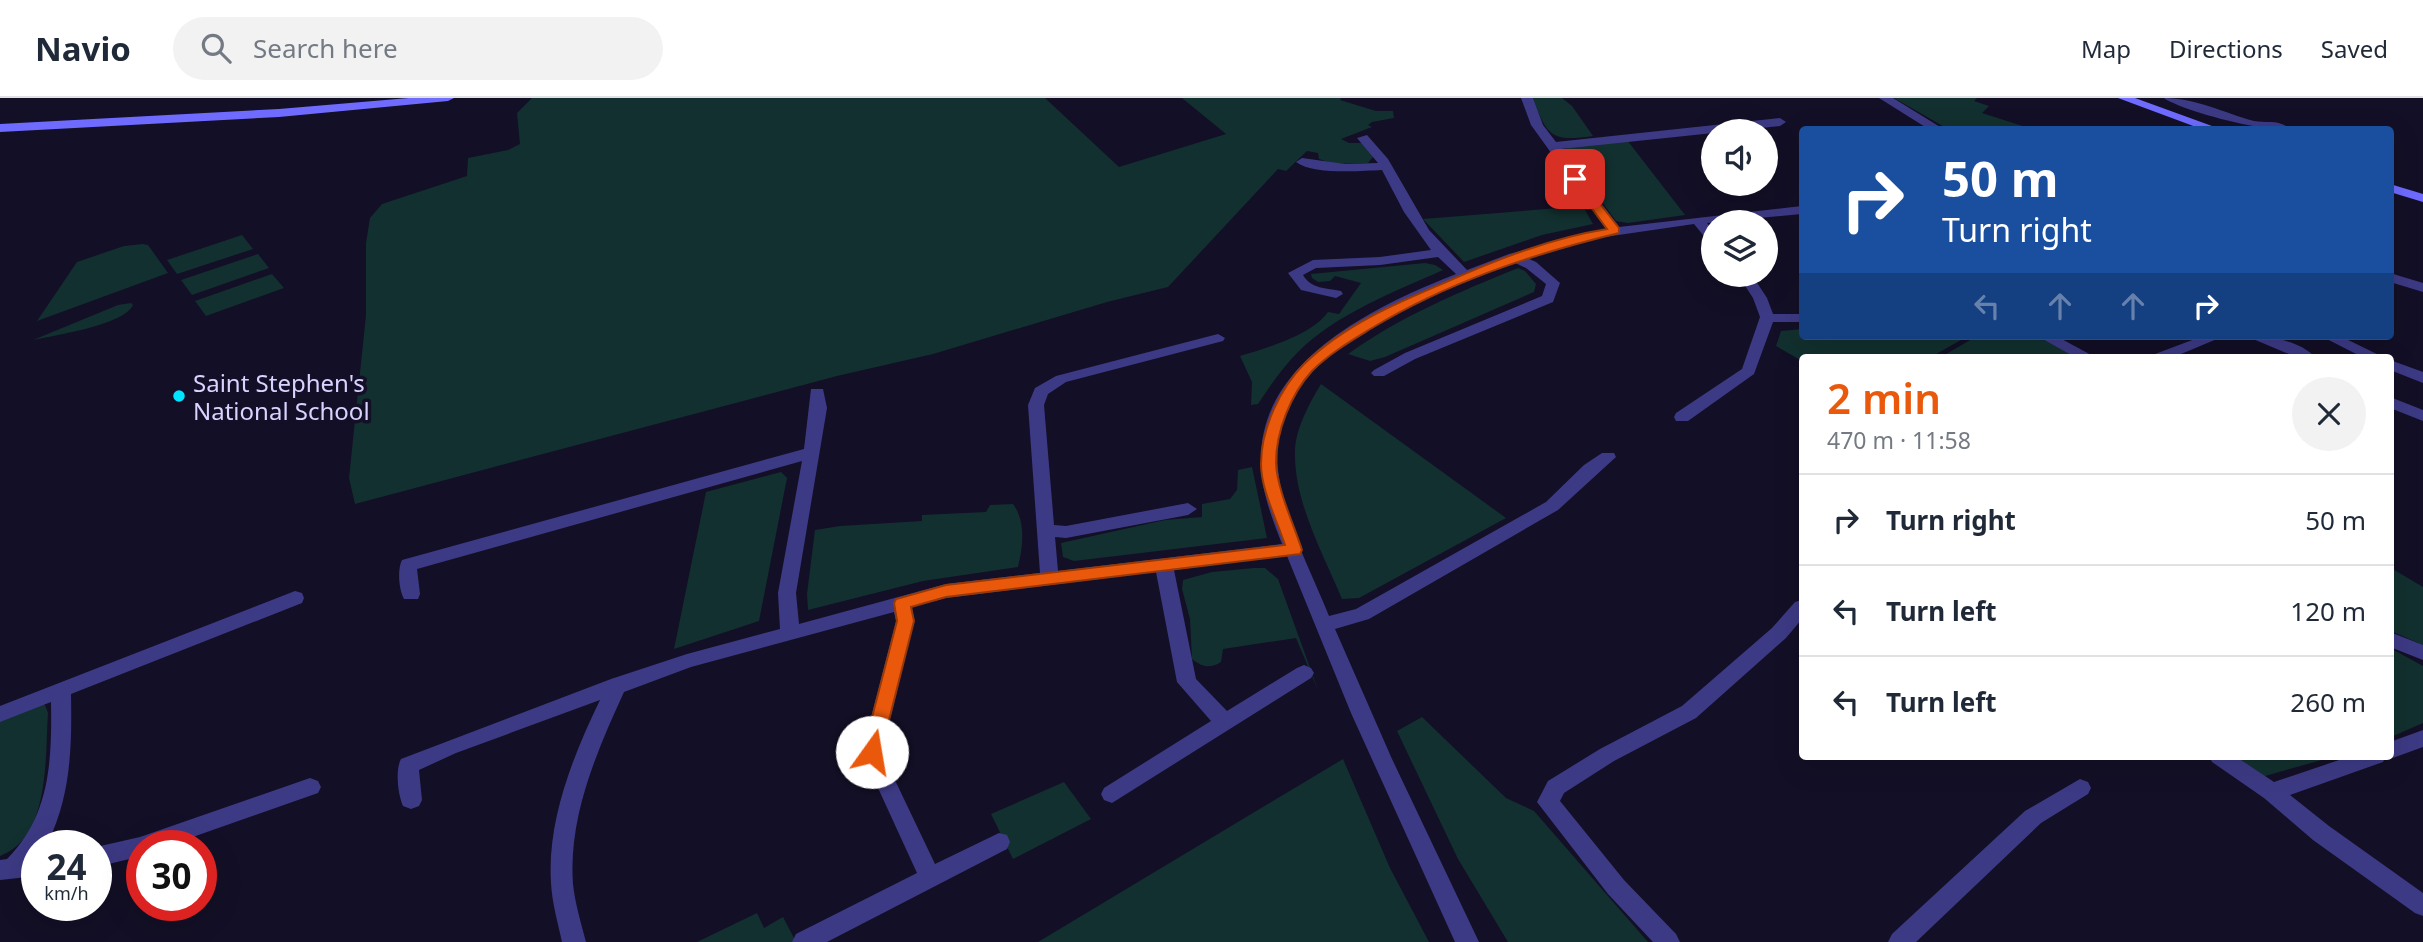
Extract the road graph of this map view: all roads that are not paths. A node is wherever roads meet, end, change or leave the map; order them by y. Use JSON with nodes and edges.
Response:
{"nodes":[{"id":1,"x":448,"y":98,"type":"edge"},
{"id":2,"x":1527,"y":98,"type":"edge"},
{"id":3,"x":1885,"y":98,"type":"edge"},
{"id":4,"x":2124,"y":98,"type":"edge"},
{"id":5,"x":2170,"y":98,"type":"edge"},
{"id":6,"x":1780,"y":122,"type":"dead end"},
{"id":7,"x":1932,"y":126,"type":"edge"},
{"id":8,"x":2205,"y":126,"type":"edge"},
{"id":9,"x":2280,"y":126,"type":"dead end"},
{"id":10,"x":0,"y":128,"type":"edge"},
{"id":11,"x":1363,"y":138,"type":"dead end"},
{"id":12,"x":1552,"y":146,"type":"junction"},
{"id":13,"x":1302,"y":162,"type":"dead end"},
{"id":14,"x":1386,"y":166,"type":"junction"},
{"id":15,"x":2394,"y":189,"type":"edge"},
{"id":16,"x":2423,"y":198,"type":"edge"},
{"id":17,"x":1799,"y":210,"type":"edge"},
{"id":18,"x":1697,"y":220,"type":"junction"},
{"id":19,"x":1701,"y":224,"type":"edge"},
{"id":20,"x":1615,"y":231,"type":"junction"},
{"id":21,"x":1438,"y":253,"type":"junction"},
{"id":22,"x":1514,"y":257,"type":"junction"},
{"id":23,"x":1466,"y":276,"type":"junction"},
{"id":24,"x":2394,"y":278,"type":"edge"},
{"id":25,"x":2420,"y":282,"type":"edge"},
{"id":26,"x":1753,"y":287,"type":"edge"},
{"id":27,"x":1336,"y":294,"type":"dead end"},
{"id":28,"x":1768,"y":317,"type":"junction"},
{"id":29,"x":1799,"y":318,"type":"edge"},
{"id":30,"x":1217,"y":338,"type":"dead end"},
{"id":31,"x":2051,"y":340,"type":"edge"},
{"id":32,"x":2206,"y":340,"type":"edge"},
{"id":33,"x":2265,"y":340,"type":"edge"},
{"id":34,"x":2337,"y":340,"type":"edge"},
{"id":35,"x":2081,"y":354,"type":"edge"},
{"id":36,"x":2168,"y":354,"type":"edge"},
{"id":37,"x":2302,"y":354,"type":"edge"},
{"id":38,"x":2368,"y":354,"type":"edge"},
{"id":39,"x":2394,"y":366,"type":"edge"},
{"id":40,"x":1378,"y":373,"type":"dead end"},
{"id":41,"x":2423,"y":378,"type":"edge"},
{"id":42,"x":817,"y":392,"type":"dead end"},
{"id":43,"x":2394,"y":404,"type":"edge"},
{"id":44,"x":2423,"y":416,"type":"edge"},
{"id":45,"x":1682,"y":417,"type":"dead end"},
{"id":46,"x":810,"y":453,"type":"junction"},
{"id":47,"x":1608,"y":457,"type":"dead end"},
{"id":48,"x":1188,"y":509,"type":"dead end"},
{"id":49,"x":1047,"y":531,"type":"junction"},
{"id":50,"x":1294,"y":550,"type":"junction"},
{"id":51,"x":1164,"y":564,"type":"junction"},
{"id":52,"x":1049,"y":578,"type":"junction"},
{"id":53,"x":411,"y":594,"type":"dead end"},
{"id":54,"x":295,"y":598,"type":"dead end"},
{"id":55,"x":902,"y":603,"type":"junction"},
{"id":56,"x":1799,"y":610,"type":"edge"},
{"id":57,"x":1323,"y":625,"type":"junction"},
{"id":58,"x":790,"y":632,"type":"junction"},
{"id":59,"x":2394,"y":641,"type":"edge"},
{"id":60,"x":2423,"y":653,"type":"edge"},
{"id":61,"x":1304,"y":673,"type":"dead end"},
{"id":62,"x":618,"y":684,"type":"junction"},
{"id":63,"x":61,"y":690,"type":"junction"},
{"id":64,"x":0,"y":714,"type":"edge"},
{"id":65,"x":1225,"y":722,"type":"junction"},
{"id":66,"x":2423,"y":738,"type":"edge"},
{"id":67,"x":2394,"y":749,"type":"edge"},
{"id":68,"x":2225,"y":760,"type":"edge"},
{"id":69,"x":2364,"y":760,"type":"edge"},
{"id":70,"x":310,"y":787,"type":"dead end"},
{"id":71,"x":2080,"y":788,"type":"dead end"},
{"id":72,"x":2272,"y":792,"type":"junction"},
{"id":73,"x":1112,"y":794,"type":"dead end"},
{"id":74,"x":411,"y":800,"type":"dead end"},
{"id":75,"x":188,"y":830,"type":"edge"},
{"id":76,"x":999,"y":842,"type":"dead end"},
{"id":77,"x":6,"y":869,"type":"edge"},
{"id":78,"x":930,"y":877,"type":"junction"},
{"id":79,"x":2423,"y":906,"type":"edge"},
{"id":80,"x":573,"y":942,"type":"edge"},
{"id":81,"x":804,"y":942,"type":"edge"},
{"id":82,"x":1467,"y":942,"type":"edge"},
{"id":83,"x":1668,"y":942,"type":"edge"},
{"id":84,"x":1900,"y":942,"type":"edge"}],
"edges":[{"from":1,"to":10,"type":"street"},
{"from":2,"to":12,"type":"street"},
{"from":3,"to":7,"type":"street"},
{"from":4,"to":8,"type":"street"},
{"from":5,"to":9,"type":"street"},
{"from":6,"to":12,"type":"street"},
{"from":11,"to":14,"type":"street"},
{"from":12,"to":20,"type":"street"},
{"from":13,"to":14,"type":"street"},
{"from":14,"to":21,"type":"street"},
{"from":15,"to":16,"type":"street"},
{"from":17,"to":18,"type":"street"},
{"from":18,"to":19,"type":"street"},
{"from":18,"to":20,"type":"street"},
{"from":20,"to":22,"type":"street"},
{"from":21,"to":23,"type":"street"},
{"from":21,"to":27,"type":"street"},
{"from":22,"to":23,"type":"street"},
{"from":22,"to":40,"type":"street"},
{"from":23,"to":50,"type":"street"},
{"from":24,"to":25,"type":"street"},
{"from":26,"to":28,"type":"street"},
{"from":28,"to":29,"type":"street"},
{"from":28,"to":45,"type":"street"},
{"from":30,"to":49,"type":"street"},
{"from":31,"to":35,"type":"street"},
{"from":32,"to":36,"type":"street"},
{"from":33,"to":37,"type":"street"},
{"from":34,"to":38,"type":"street"},
{"from":39,"to":41,"type":"street"},
{"from":42,"to":46,"type":"street"},
{"from":43,"to":44,"type":"street"},
{"from":46,"to":53,"type":"street"},
{"from":46,"to":58,"type":"street"},
{"from":47,"to":57,"type":"street"},
{"from":48,"to":49,"type":"street"},
{"from":49,"to":52,"type":"street"},
{"from":50,"to":51,"type":"street"},
{"from":50,"to":57,"type":"street"},
{"from":51,"to":52,"type":"street"},
{"from":51,"to":65,"type":"street"},
{"from":52,"to":55,"type":"street"},
{"from":54,"to":63,"type":"street"},
{"from":55,"to":58,"type":"street"},
{"from":55,"to":78,"type":"street"},
{"from":56,"to":83,"type":"street"},
{"from":57,"to":82,"type":"street"},
{"from":58,"to":62,"type":"street"},
{"from":59,"to":60,"type":"street"},
{"from":61,"to":65,"type":"street"},
{"from":62,"to":74,"type":"street"},
{"from":62,"to":80,"type":"street"},
{"from":63,"to":64,"type":"street"},
{"from":63,"to":77,"type":"street"},
{"from":65,"to":73,"type":"street"},
{"from":66,"to":67,"type":"street"},
{"from":68,"to":72,"type":"street"},
{"from":69,"to":72,"type":"street"},
{"from":70,"to":75,"type":"street"},
{"from":71,"to":84,"type":"street"},
{"from":72,"to":79,"type":"street"},
{"from":76,"to":78,"type":"street"},
{"from":78,"to":81,"type":"street"}]}
